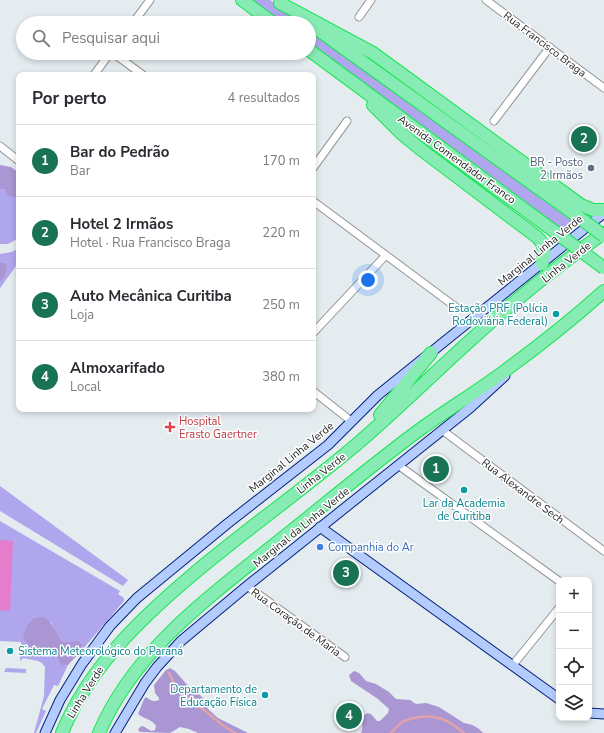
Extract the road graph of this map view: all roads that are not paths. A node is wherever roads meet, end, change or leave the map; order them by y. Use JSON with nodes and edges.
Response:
{"nodes":[{"id":1,"x":150,"y":0,"type":"edge"},
{"id":2,"x":242,"y":0,"type":"edge"},
{"id":3,"x":371,"y":0,"type":"edge"},
{"id":4,"x":486,"y":0,"type":"edge"},
{"id":5,"x":278,"y":1,"type":"edge"},
{"id":6,"x":138,"y":16,"type":"edge"},
{"id":7,"x":264,"y":16,"type":"edge"},
{"id":8,"x":299,"y":16,"type":"edge"},
{"id":9,"x":305,"y":16,"type":"edge"},
{"id":10,"x":359,"y":17,"type":"dead end"},
{"id":11,"x":316,"y":22,"type":"edge"},
{"id":12,"x":316,"y":28,"type":"edge"},
{"id":13,"x":550,"y":47,"type":"junction"},
{"id":14,"x":316,"y":55,"type":"edge"},
{"id":15,"x":106,"y":60,"type":"edge"},
{"id":16,"x":122,"y":60,"type":"edge"},
{"id":17,"x":96,"y":72,"type":"edge"},
{"id":18,"x":139,"y":72,"type":"edge"},
{"id":19,"x":342,"y":74,"type":"junction"},
{"id":20,"x":603,"y":85,"type":"edge"},
{"id":21,"x":347,"y":121,"type":"dead end"},
{"id":22,"x":494,"y":121,"type":"dead end"},
{"id":23,"x":0,"y":146,"type":"edge"},
{"id":24,"x":16,"y":159,"type":"edge"},
{"id":25,"x":316,"y":164,"type":"edge"},
{"id":26,"x":316,"y":203,"type":"edge"},
{"id":27,"x":604,"y":210,"type":"edge"},
{"id":28,"x":604,"y":213,"type":"edge"},
{"id":29,"x":604,"y":235,"type":"edge"},
{"id":30,"x":386,"y":255,"type":"junction"},
{"id":31,"x":542,"y":264,"type":"junction"},
{"id":32,"x":604,"y":268,"type":"edge"},
{"id":33,"x":601,"y":295,"type":"edge"},
{"id":34,"x":457,"y":308,"type":"dead end"},
{"id":35,"x":316,"y":330,"type":"edge"},
{"id":36,"x":431,"y":353,"type":"junction"},
{"id":37,"x":523,"y":357,"type":"junction"},
{"id":38,"x":316,"y":393,"type":"edge"},
{"id":39,"x":351,"y":421,"type":"junction"},
{"id":40,"x":442,"y":430,"type":"junction"},
{"id":41,"x":358,"y":443,"type":"junction"},
{"id":42,"x":398,"y":465,"type":"junction"},
{"id":43,"x":320,"y":527,"type":"junction"},
{"id":44,"x":604,"y":551,"type":"edge"},
{"id":45,"x":556,"y":578,"type":"edge"},
{"id":46,"x":247,"y":586,"type":"junction"},
{"id":47,"x":556,"y":612,"type":"edge"},
{"id":48,"x":345,"y":658,"type":"dead end"},
{"id":49,"x":512,"y":666,"type":"junction"},
{"id":50,"x":556,"y":697,"type":"edge"},
{"id":51,"x":592,"y":713,"type":"edge"},
{"id":52,"x":604,"y":714,"type":"edge"},
{"id":53,"x":45,"y":733,"type":"edge"},
{"id":54,"x":62,"y":733,"type":"edge"},
{"id":55,"x":99,"y":733,"type":"edge"},
{"id":56,"x":115,"y":733,"type":"edge"}],
"edges":[{"from":1,"to":6,"type":"street"},
{"from":2,"to":7,"type":"highway"},
{"from":3,"to":10,"type":"street"},
{"from":4,"to":13,"type":"street","name":"Rua Francisco Braga"},
{"from":5,"to":8,"type":"highway"},
{"from":5,"to":9,"type":"highway"},
{"from":11,"to":27,"type":"highway"},
{"from":12,"to":29,"type":"highway","bridge":true},
{"from":13,"to":20,"type":"street","name":"Rua Francisco Braga"},
{"from":13,"to":22,"type":"street"},
{"from":14,"to":19,"type":"highway","name":"Avenida Comendador Franco"},
{"from":15,"to":17,"type":"street"},
{"from":16,"to":18,"type":"street"},
{"from":19,"to":31,"type":"highway"},
{"from":19,"to":32,"type":"highway","name":"Avenida Comendador Franco","bridge":true},
{"from":21,"to":25,"type":"street"},
{"from":23,"to":24,"type":"street"},
{"from":26,"to":30,"type":"street"},
{"from":28,"to":31,"type":"main road","name":"Marginal Linha Verde"},
{"from":29,"to":41,"type":"highway","name":"Linha Verde"},
{"from":30,"to":34,"type":"street"},
{"from":30,"to":35,"type":"street"},
{"from":31,"to":36,"type":"main road","name":"Marginal Linha Verde"},
{"from":33,"to":37,"type":"highway"},
{"from":36,"to":39,"type":"main road","name":"Marginal Linha Verde"},
{"from":36,"to":41,"type":"highway"},
{"from":37,"to":40,"type":"main road","name":"Marginal da Linha Verde"},
{"from":37,"to":55,"type":"highway"},
{"from":38,"to":39,"type":"street"},
{"from":39,"to":53,"type":"main road","name":"Marginal Linha Verde"},
{"from":40,"to":42,"type":"main road","name":"Marginal da Linha Verde"},
{"from":40,"to":44,"type":"street","name":"Rua Alexandre Sech"},
{"from":41,"to":54,"type":"highway","name":"Linha Verde"},
{"from":42,"to":43,"type":"main road","name":"Marginal da Linha Verde"},
{"from":42,"to":45,"type":"street"},
{"from":43,"to":46,"type":"main road","name":"Marginal da Linha Verde"},
{"from":43,"to":49,"type":"main road"},
{"from":46,"to":48,"type":"street","name":"Rua Coração de Maria"},
{"from":46,"to":56,"type":"main road","name":"Marginal da Linha Verde"},
{"from":47,"to":49,"type":"street"},
{"from":49,"to":50,"type":"main road"},
{"from":51,"to":52,"type":"main road"}]}
